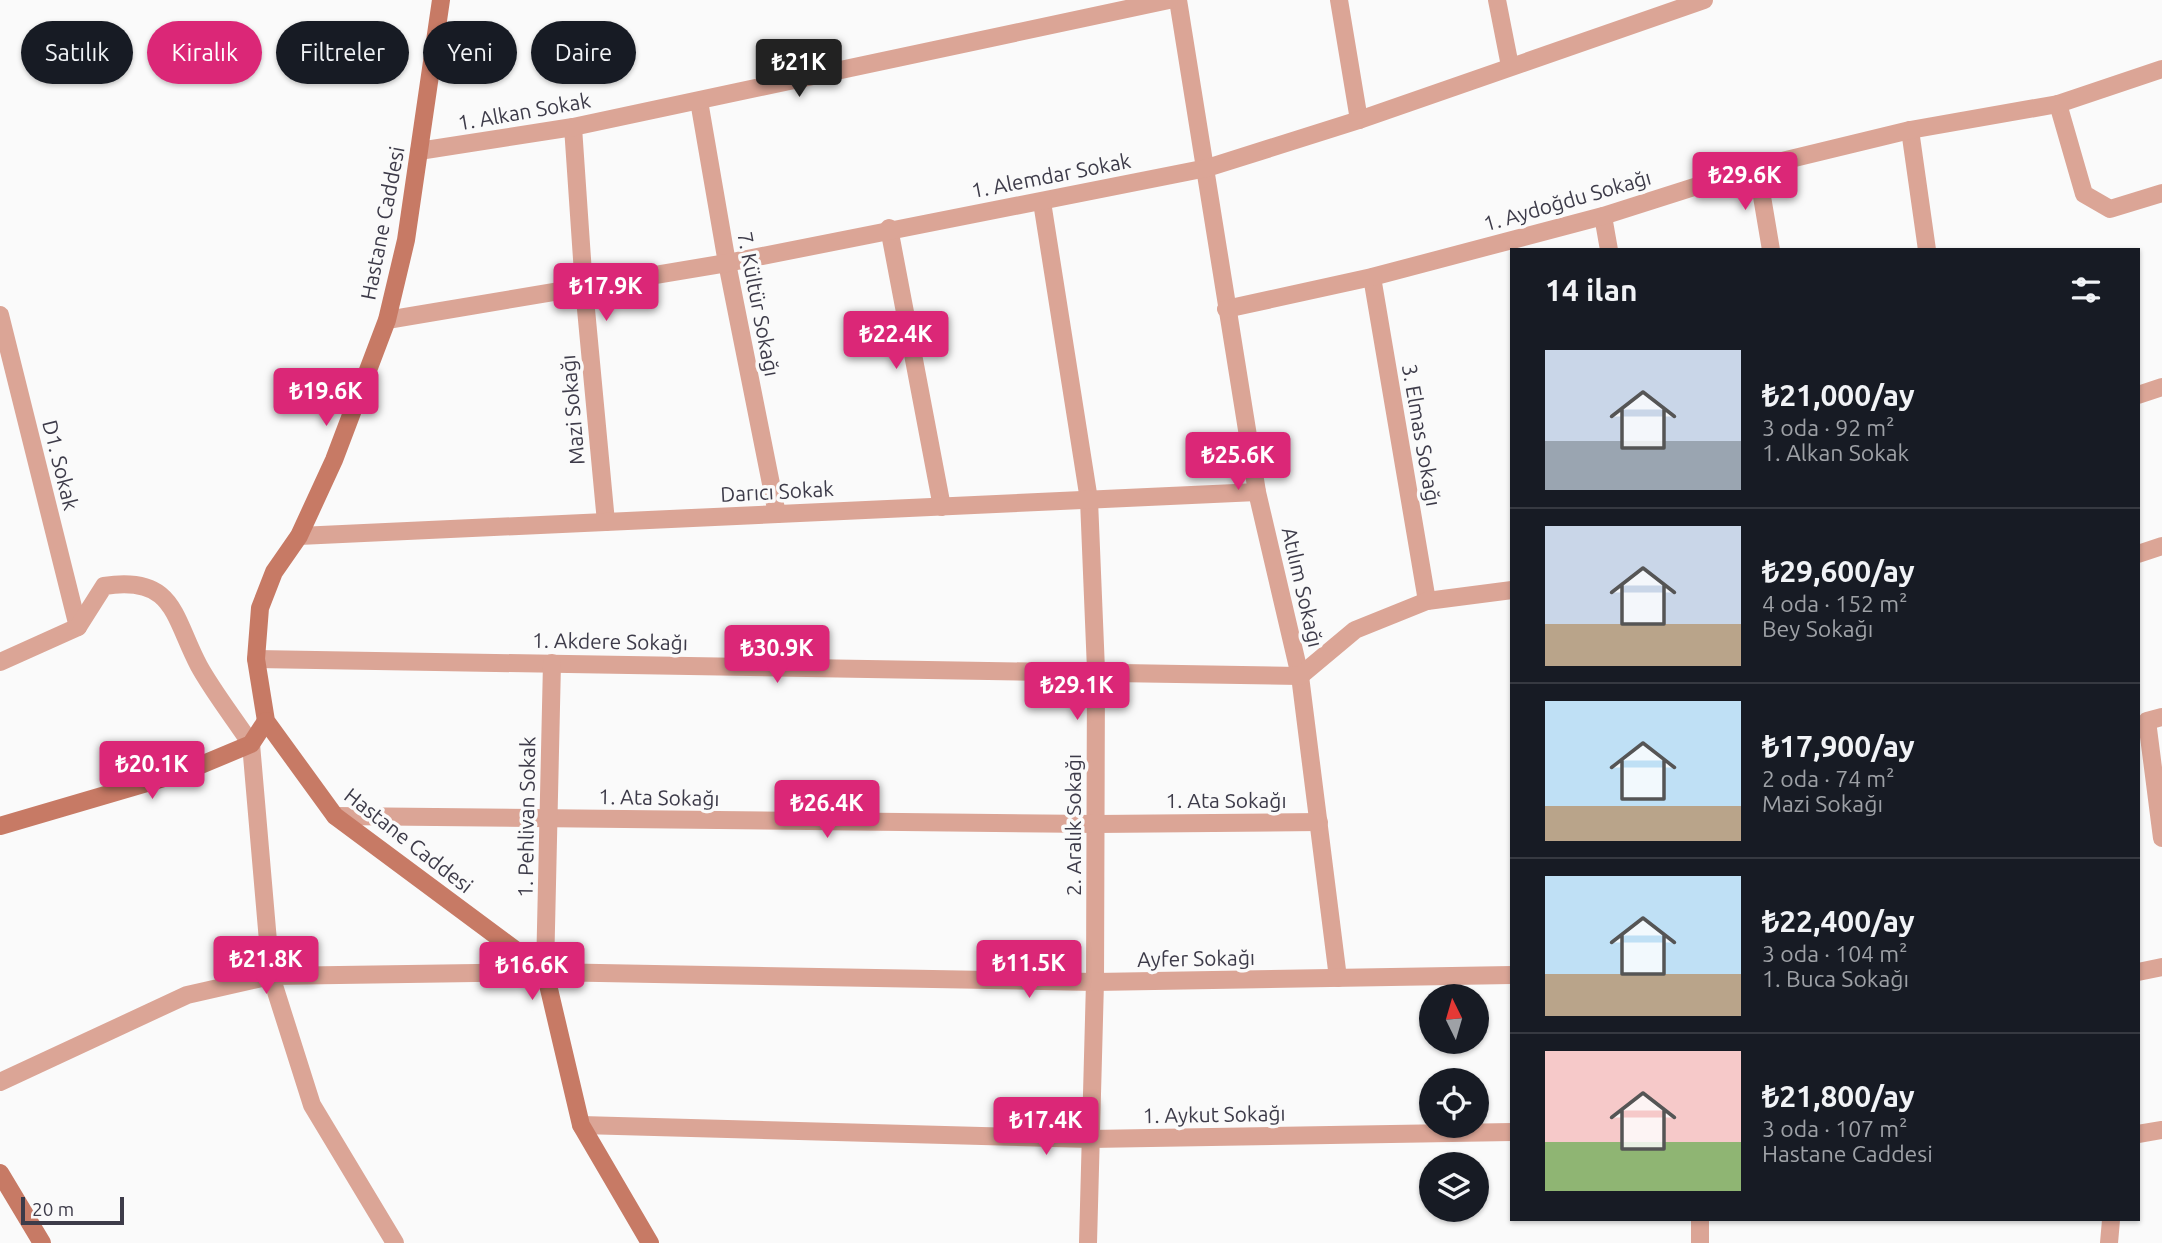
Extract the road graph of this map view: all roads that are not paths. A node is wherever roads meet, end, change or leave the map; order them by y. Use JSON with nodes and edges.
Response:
{"nodes":[{"id":1,"x":441,"y":0,"type":"edge"},
{"id":2,"x":1169,"y":0,"type":"edge"},
{"id":3,"x":1178,"y":0,"type":"edge"},
{"id":4,"x":1339,"y":0,"type":"edge"},
{"id":5,"x":1497,"y":0,"type":"edge"},
{"id":6,"x":1704,"y":0,"type":"edge"},
{"id":7,"x":1655,"y":8,"type":"edge"},
{"id":8,"x":1510,"y":66,"type":"junction"},
{"id":9,"x":2162,"y":69,"type":"edge"},
{"id":10,"x":699,"y":101,"type":"junction"},
{"id":11,"x":2059,"y":104,"type":"junction"},
{"id":12,"x":1359,"y":120,"type":"junction"},
{"id":13,"x":573,"y":127,"type":"junction"},
{"id":14,"x":1910,"y":130,"type":"junction"},
{"id":15,"x":419,"y":151,"type":"junction"},
{"id":16,"x":1757,"y":167,"type":"junction"},
{"id":17,"x":1207,"y":168,"type":"junction"},
{"id":18,"x":2162,"y":193,"type":"edge"},
{"id":19,"x":1042,"y":202,"type":"junction"},
{"id":20,"x":1603,"y":216,"type":"junction"},
{"id":21,"x":889,"y":228,"type":"junction"},
{"id":22,"x":1518,"y":245,"type":"edge"},
{"id":23,"x":1609,"y":248,"type":"edge"},
{"id":24,"x":1771,"y":248,"type":"edge"},
{"id":25,"x":1927,"y":248,"type":"edge"},
{"id":26,"x":727,"y":262,"type":"junction"},
{"id":27,"x":1373,"y":277,"type":"junction"},
{"id":28,"x":584,"y":288,"type":"junction"},
{"id":29,"x":1226,"y":309,"type":"junction"},
{"id":30,"x":0,"y":314,"type":"edge"},
{"id":31,"x":387,"y":320,"type":"junction"},
{"id":32,"x":2162,"y":387,"type":"edge"},
{"id":33,"x":2140,"y":394,"type":"edge"},
{"id":34,"x":1257,"y":492,"type":"junction"},
{"id":35,"x":1089,"y":500,"type":"junction"},
{"id":36,"x":942,"y":507,"type":"junction"},
{"id":37,"x":777,"y":514,"type":"junction"},
{"id":38,"x":606,"y":522,"type":"junction"},
{"id":39,"x":299,"y":536,"type":"junction"},
{"id":40,"x":2162,"y":546,"type":"edge"},
{"id":41,"x":2140,"y":553,"type":"edge"},
{"id":42,"x":1510,"y":590,"type":"edge"},
{"id":43,"x":1427,"y":601,"type":"junction"},
{"id":44,"x":78,"y":627,"type":"junction"},
{"id":45,"x":256,"y":659,"type":"junction"},
{"id":46,"x":0,"y":662,"type":"edge"},
{"id":47,"x":552,"y":663,"type":"junction"},
{"id":48,"x":1096,"y":670,"type":"junction"},
{"id":49,"x":1300,"y":676,"type":"junction"},
{"id":50,"x":2155,"y":719,"type":"edge"},
{"id":51,"x":266,"y":721,"type":"junction"},
{"id":52,"x":251,"y":744,"type":"junction"},
{"id":53,"x":335,"y":816,"type":"junction"},
{"id":54,"x":548,"y":818,"type":"junction"},
{"id":55,"x":1319,"y":822,"type":"junction"},
{"id":56,"x":1096,"y":824,"type":"junction"},
{"id":57,"x":0,"y":826,"type":"edge"},
{"id":58,"x":2162,"y":838,"type":"edge"},
{"id":59,"x":2162,"y":967,"type":"edge"},
{"id":60,"x":545,"y":972,"type":"junction"},
{"id":61,"x":2140,"y":972,"type":"edge"},
{"id":62,"x":1510,"y":975,"type":"edge"},
{"id":63,"x":271,"y":976,"type":"junction"},
{"id":64,"x":1338,"y":978,"type":"junction"},
{"id":65,"x":1095,"y":982,"type":"junction"},
{"id":66,"x":0,"y":1082,"type":"edge"},
{"id":67,"x":581,"y":1125,"type":"junction"},
{"id":68,"x":2162,"y":1130,"type":"edge"},
{"id":69,"x":1510,"y":1132,"type":"edge"},
{"id":70,"x":2140,"y":1134,"type":"edge"},
{"id":71,"x":1090,"y":1139,"type":"junction"},
{"id":72,"x":0,"y":1173,"type":"edge"},
{"id":73,"x":1700,"y":1221,"type":"edge"},
{"id":74,"x":2111,"y":1221,"type":"edge"},
{"id":75,"x":42,"y":1243,"type":"edge"},
{"id":76,"x":394,"y":1243,"type":"edge"},
{"id":77,"x":650,"y":1243,"type":"edge"},
{"id":78,"x":1088,"y":1243,"type":"edge"},
{"id":79,"x":1700,"y":1243,"type":"edge"},
{"id":80,"x":2109,"y":1243,"type":"edge"}],
"edges":[{"from":1,"to":15,"type":"main road","name":"Hastane Caddesi"},
{"from":2,"to":10,"type":"street","name":"1. Alkan Sokak"},
{"from":3,"to":17,"type":"street","name":"Atılım Sokağı"},
{"from":4,"to":12,"type":"street"},
{"from":5,"to":8,"type":"street"},
{"from":6,"to":7,"type":"street","name":"1. Alemdar Sokak"},
{"from":7,"to":8,"type":"street","name":"1. Alemdar Sokak"},
{"from":8,"to":12,"type":"street","name":"1. Alemdar Sokak"},
{"from":9,"to":11,"type":"street","name":"1. Aydoğdu Sokağı"},
{"from":10,"to":13,"type":"street","name":"1. Alkan Sokak"},
{"from":10,"to":26,"type":"street","name":"7. Kültür Sokağı"},
{"from":11,"to":14,"type":"street","name":"1. Aydoğdu Sokağı"},
{"from":11,"to":18,"type":"street"},
{"from":12,"to":17,"type":"street","name":"1. Alemdar Sokak"},
{"from":13,"to":15,"type":"street","name":"1. Alkan Sokak"},
{"from":13,"to":28,"type":"street","name":"Mazi Sokağı"},
{"from":14,"to":16,"type":"street","name":"1. Aydoğdu Sokağı"},
{"from":14,"to":25,"type":"street"},
{"from":15,"to":31,"type":"main road","name":"Hastane Caddesi"},
{"from":16,"to":20,"type":"street","name":"1. Aydoğdu Sokağı"},
{"from":16,"to":24,"type":"street"},
{"from":17,"to":19,"type":"street","name":"1. Alemdar Sokak"},
{"from":17,"to":29,"type":"street","name":"Atılım Sokağı"},
{"from":19,"to":21,"type":"street","name":"1. Alemdar Sokak"},
{"from":19,"to":35,"type":"street","name":"2. Aralık Sokağı"},
{"from":20,"to":22,"type":"street","name":"1. Aydoğdu Sokağı"},
{"from":20,"to":23,"type":"street"},
{"from":21,"to":26,"type":"street","name":"1. Alemdar Sokak"},
{"from":21,"to":36,"type":"street"},
{"from":22,"to":27,"type":"street","name":"1. Aydoğdu Sokağı"},
{"from":26,"to":28,"type":"street","name":"1. Alemdar Sokak"},
{"from":26,"to":37,"type":"street","name":"7. Kültür Sokağı"},
{"from":27,"to":29,"type":"street","name":"1. Aydoğdu Sokağı"},
{"from":27,"to":43,"type":"street","name":"3. Elmas Sokağı"},
{"from":28,"to":31,"type":"street","name":"1. Alemdar Sokak"},
{"from":28,"to":38,"type":"street","name":"Mazi Sokağı"},
{"from":29,"to":34,"type":"street","name":"Atılım Sokağı"},
{"from":30,"to":44,"type":"street","name":"D1. Sokak"},
{"from":31,"to":39,"type":"main road","name":"Hastane Caddesi"},
{"from":32,"to":33,"type":"street"},
{"from":34,"to":35,"type":"street","name":"Darıcı Sokak"},
{"from":34,"to":49,"type":"street","name":"Atılım Sokağı"},
{"from":35,"to":36,"type":"street","name":"Darıcı Sokak"},
{"from":35,"to":48,"type":"street","name":"2. Aralık Sokağı"},
{"from":36,"to":37,"type":"street","name":"Darıcı Sokak"},
{"from":37,"to":38,"type":"street","name":"Darıcı Sokak"},
{"from":38,"to":39,"type":"street","name":"Darıcı Sokak"},
{"from":39,"to":45,"type":"main road","name":"Hastane Caddesi"},
{"from":40,"to":41,"type":"street"},
{"from":42,"to":43,"type":"street"},
{"from":43,"to":49,"type":"street"},
{"from":44,"to":46,"type":"street"},
{"from":44,"to":52,"type":"street"},
{"from":45,"to":47,"type":"street","name":"1. Akdere Sokağı"},
{"from":45,"to":51,"type":"main road","name":"Hastane Caddesi"},
{"from":47,"to":48,"type":"street","name":"1. Akdere Sokağı"},
{"from":47,"to":54,"type":"street","name":"1. Pehlivan Sokak"},
{"from":48,"to":49,"type":"street","name":"1. Akdere Sokağı"},
{"from":48,"to":56,"type":"street","name":"2. Aralık Sokağı"},
{"from":49,"to":55,"type":"street","name":"Atılım Sokağı"},
{"from":50,"to":58,"type":"street"},
{"from":51,"to":52,"type":"main road"},
{"from":51,"to":53,"type":"main road","name":"Hastane Caddesi"},
{"from":52,"to":57,"type":"main road"},
{"from":52,"to":63,"type":"street"},
{"from":53,"to":54,"type":"street","name":"1. Ata Sokağı"},
{"from":53,"to":60,"type":"main road","name":"Hastane Caddesi"},
{"from":54,"to":56,"type":"street","name":"1. Ata Sokağı"},
{"from":54,"to":60,"type":"street","name":"1. Pehlivan Sokak"},
{"from":55,"to":56,"type":"street","name":"1. Ata Sokağı"},
{"from":55,"to":64,"type":"street","name":"Atılım Sokağı"},
{"from":56,"to":65,"type":"street","name":"2. Aralık Sokağı"},
{"from":59,"to":61,"type":"street"},
{"from":60,"to":63,"type":"street","name":"Ayfer Sokağı"},
{"from":60,"to":65,"type":"street","name":"Ayfer Sokağı"},
{"from":60,"to":67,"type":"main road"},
{"from":62,"to":64,"type":"street","name":"Ayfer Sokağı"},
{"from":63,"to":66,"type":"street","name":"Ayfer Sokağı"},
{"from":63,"to":76,"type":"street"},
{"from":64,"to":65,"type":"street","name":"Ayfer Sokağı"},
{"from":65,"to":71,"type":"street","name":"2. Aralık Sokağı"},
{"from":67,"to":71,"type":"street","name":"1. Aykut Sokağı"},
{"from":67,"to":77,"type":"main road"},
{"from":68,"to":70,"type":"street"},
{"from":69,"to":71,"type":"street","name":"1. Aykut Sokağı"},
{"from":71,"to":78,"type":"street","name":"2. Aralık Sokağı"},
{"from":72,"to":75,"type":"main road"},
{"from":73,"to":79,"type":"street"},
{"from":74,"to":80,"type":"street"}]}
